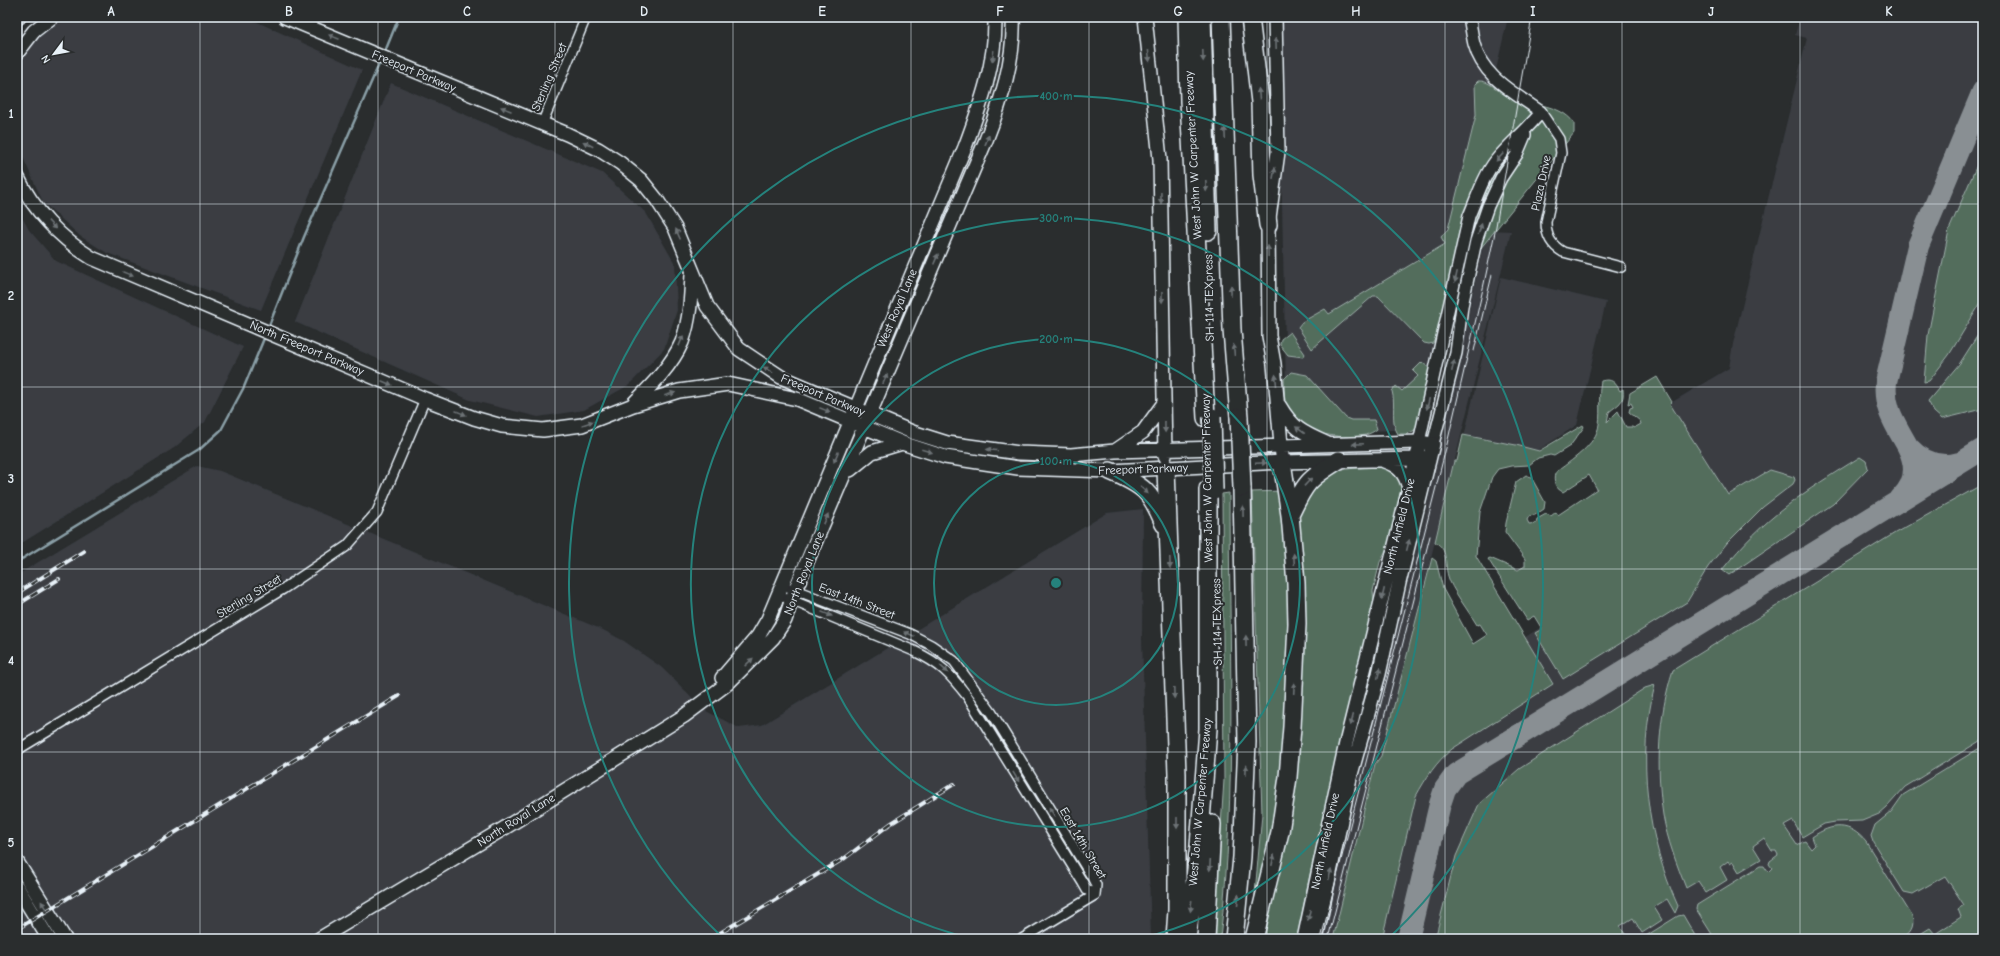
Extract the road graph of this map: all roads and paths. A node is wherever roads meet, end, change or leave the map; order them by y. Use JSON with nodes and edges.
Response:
{"nodes":[{"id":1,"x":52,"y":17,"type":"edge"},
{"id":2,"x":285,"y":17,"type":"edge"},
{"id":3,"x":586,"y":17,"type":"edge"},
{"id":4,"x":995,"y":17,"type":"edge"},
{"id":5,"x":1013,"y":17,"type":"edge"},
{"id":6,"x":1145,"y":17,"type":"edge"},
{"id":7,"x":1178,"y":17,"type":"edge"},
{"id":8,"x":1187,"y":17,"type":"edge"},
{"id":9,"x":1202,"y":17,"type":"edge"},
{"id":10,"x":1221,"y":17,"type":"edge"},
{"id":11,"x":1250,"y":17,"type":"edge"},
{"id":12,"x":1275,"y":17,"type":"edge"},
{"id":13,"x":1469,"y":17,"type":"edge"},
{"id":14,"x":17,"y":53,"type":"edge"},
{"id":15,"x":1189,"y":101,"type":"junction"},
{"id":16,"x":1541,"y":112,"type":"junction"},
{"id":17,"x":542,"y":124,"type":"junction"},
{"id":18,"x":1527,"y":129,"type":"junction"},
{"id":19,"x":17,"y":176,"type":"edge"},
{"id":20,"x":950,"y":182,"type":"junction"},
{"id":21,"x":966,"y":190,"type":"junction"},
{"id":22,"x":1268,"y":225,"type":"junction"},
{"id":23,"x":1621,"y":267,"type":"dead end"},
{"id":24,"x":692,"y":270,"type":"junction"},
{"id":25,"x":425,"y":398,"type":"junction"},
{"id":26,"x":1164,"y":403,"type":"junction"},
{"id":27,"x":1278,"y":404,"type":"junction"},
{"id":28,"x":633,"y":405,"type":"junction"},
{"id":29,"x":852,"y":415,"type":"junction"},
{"id":30,"x":869,"y":415,"type":"junction"},
{"id":31,"x":1209,"y":418,"type":"junction"},
{"id":32,"x":864,"y":427,"type":"junction"},
{"id":33,"x":1419,"y":442,"type":"junction"},
{"id":34,"x":902,"y":443,"type":"junction"},
{"id":35,"x":1433,"y":444,"type":"junction"},
{"id":36,"x":1331,"y":445,"type":"junction"},
{"id":37,"x":1165,"y":449,"type":"junction"},
{"id":38,"x":1115,"y":451,"type":"junction"},
{"id":39,"x":1029,"y":453,"type":"junction"},
{"id":40,"x":1282,"y":454,"type":"junction"},
{"id":41,"x":1339,"y":460,"type":"junction"},
{"id":42,"x":1380,"y":460,"type":"junction"},
{"id":43,"x":1422,"y":460,"type":"junction"},
{"id":44,"x":1028,"y":468,"type":"junction"},
{"id":45,"x":1166,"y":468,"type":"junction"},
{"id":46,"x":1110,"y":471,"type":"junction"},
{"id":47,"x":845,"y":476,"type":"junction"},
{"id":48,"x":1409,"y":488,"type":"junction"},
{"id":49,"x":1211,"y":490,"type":"junction"},
{"id":50,"x":1290,"y":515,"type":"junction"},
{"id":51,"x":1169,"y":537,"type":"junction"},
{"id":52,"x":781,"y":590,"type":"junction"},
{"id":53,"x":793,"y":595,"type":"junction"},
{"id":54,"x":709,"y":695,"type":"junction"},
{"id":55,"x":17,"y":750,"type":"edge"},
{"id":56,"x":17,"y":862,"type":"edge"},
{"id":57,"x":17,"y":887,"type":"edge"},
{"id":58,"x":1095,"y":895,"type":"junction"},
{"id":59,"x":49,"y":939,"type":"edge"},
{"id":60,"x":65,"y":939,"type":"edge"},
{"id":61,"x":319,"y":939,"type":"edge"},
{"id":62,"x":1022,"y":939,"type":"edge"},
{"id":63,"x":1175,"y":939,"type":"edge"},
{"id":64,"x":1187,"y":939,"type":"edge"},
{"id":65,"x":1206,"y":939,"type":"edge"},
{"id":66,"x":1234,"y":939,"type":"edge"},
{"id":67,"x":1254,"y":939,"type":"edge"},
{"id":68,"x":1304,"y":939,"type":"edge"},
{"id":69,"x":1316,"y":939,"type":"edge"}],
"edges":[{"from":1,"to":14,"type":"main road"},
{"from":17,"to":2,"type":"main road","name":"Freeport Parkway","one_way":true},
{"from":3,"to":17,"type":"street","name":"Sterling Street"},
{"from":4,"to":20,"type":"main road","name":"West Royal Lane","one_way":true},
{"from":21,"to":5,"type":"main road","name":"West Royal Lane","one_way":true},
{"from":6,"to":26,"type":"main road","one_way":true},
{"from":7,"to":15,"type":"highway"},
{"from":8,"to":15,"type":"highway","name":"West John W Carpenter Freeway"},
{"from":9,"to":31,"type":"highway","name":"SH 114 TEXpress","one_way":true},
{"from":66,"to":10,"type":"highway","one_way":true,"bridge":true},
{"from":22,"to":11,"type":"highway","one_way":true},
{"from":22,"to":12,"type":"main road","one_way":true},
{"from":13,"to":16,"type":"street","name":"Plaza Drive"},
{"from":15,"to":31,"type":"highway","name":"West John W Carpenter Freeway"},
{"from":16,"to":18,"type":"street","name":"North Airfield Drive"},
{"from":16,"to":23,"type":"street","name":"Plaza Drive"},
{"from":24,"to":17,"type":"main road","name":"Freeport Parkway","one_way":true},
{"from":18,"to":33,"type":"street","name":"North Airfield Drive","one_way":true},
{"from":35,"to":18,"type":"street","name":"North Airfield Drive","one_way":true},
{"from":19,"to":25,"type":"main road","name":"North Freeport Parkway","one_way":true},
{"from":20,"to":21,"type":"main road"},
{"from":20,"to":29,"type":"main road","name":"West Royal Lane"},
{"from":30,"to":21,"type":"main road","name":"West Royal Lane","one_way":true},
{"from":27,"to":22,"type":"main road","one_way":true},
{"from":28,"to":24,"type":"main road","one_way":true},
{"from":29,"to":24,"type":"main road","name":"Freeport Parkway","one_way":true},
{"from":25,"to":28,"type":"main road","name":"North Freeport Parkway","one_way":true},
{"from":25,"to":55,"type":"street","name":"Sterling Street"},
{"from":26,"to":37,"type":"main road","one_way":true},
{"from":26,"to":38,"type":"main road"},
{"from":36,"to":27,"type":"main road","one_way":true},
{"from":27,"to":40,"type":"main road"},
{"from":28,"to":29,"type":"main road","name":"Freeport Parkway","one_way":true},
{"from":29,"to":30,"type":"main road","name":"Freeport Parkway"},
{"from":29,"to":32,"type":"main road","name":"Freeport Parkway"},
{"from":29,"to":52,"type":"main road","name":"West Royal Lane","one_way":true},
{"from":30,"to":32,"type":"main road","name":"West Royal Lane"},
{"from":39,"to":30,"type":"main road","name":"Freeport Parkway","one_way":true},
{"from":31,"to":49,"type":"highway","name":"West John W Carpenter Freeway"},
{"from":32,"to":34,"type":"main road","name":"Freeport Parkway"},
{"from":32,"to":47,"type":"main road","name":"North Royal Lane"},
{"from":33,"to":35,"type":"main road","name":"Freeport Parkway"},
{"from":33,"to":36,"type":"main road","name":"Freeport Parkway","one_way":true},
{"from":33,"to":43,"type":"main road","name":"North Airfield Drive"},
{"from":34,"to":44,"type":"main road","name":"Freeport Parkway","one_way":true},
{"from":34,"to":47,"type":"main road"},
{"from":35,"to":43,"type":"main road","name":"North Airfield Drive"},
{"from":36,"to":40,"type":"main road","name":"Freeport Parkway"},
{"from":37,"to":38,"type":"main road","name":"Freeport Parkway"},
{"from":37,"to":40,"type":"main road","name":"Freeport Parkway"},
{"from":37,"to":45,"type":"main road"},
{"from":38,"to":39,"type":"main road","name":"Freeport Parkway"},
{"from":39,"to":44,"type":"main road"},
{"from":40,"to":41,"type":"main road","name":"Freeport Parkway"},
{"from":45,"to":40,"type":"main road","name":"Freeport Parkway","one_way":true},
{"from":40,"to":50,"type":"highway"},
{"from":41,"to":42,"type":"main road","name":"Freeport Parkway"},
{"from":50,"to":41,"type":"highway","one_way":true},
{"from":42,"to":43,"type":"main road","name":"Freeport Parkway"},
{"from":42,"to":48,"type":"main road"},
{"from":43,"to":48,"type":"main road","name":"North Airfield Drive"},
{"from":69,"to":43,"type":"main road","name":"North Airfield Drive","one_way":true},
{"from":44,"to":46,"type":"main road","name":"Freeport Parkway"},
{"from":45,"to":46,"type":"main road","name":"Freeport Parkway"},
{"from":45,"to":51,"type":"highway"},
{"from":46,"to":51,"type":"highway","one_way":true},
{"from":53,"to":47,"type":"main road","name":"North Royal Lane","one_way":true},
{"from":48,"to":68,"type":"main road","name":"North Airfield Drive","one_way":true},
{"from":49,"to":64,"type":"highway","name":"West John W Carpenter Freeway","one_way":true},
{"from":49,"to":65,"type":"highway","name":"SH 114 TEXpress","one_way":true},
{"from":67,"to":50,"type":"highway","one_way":true},
{"from":51,"to":63,"type":"highway","one_way":true},
{"from":52,"to":53,"type":"street","name":"East 14th Street"},
{"from":52,"to":54,"type":"main road","name":"North Royal Lane"},
{"from":54,"to":53,"type":"main road","name":"North Royal Lane","one_way":true},
{"from":53,"to":58,"type":"street","name":"East 14th Street","one_way":true},
{"from":58,"to":53,"type":"street","name":"East 14th Street","one_way":true},
{"from":54,"to":61,"type":"main road","name":"North Royal Lane"},
{"from":60,"to":56,"type":"main road","one_way":true},
{"from":57,"to":59,"type":"main road"},
{"from":58,"to":62,"type":"street"}]}
